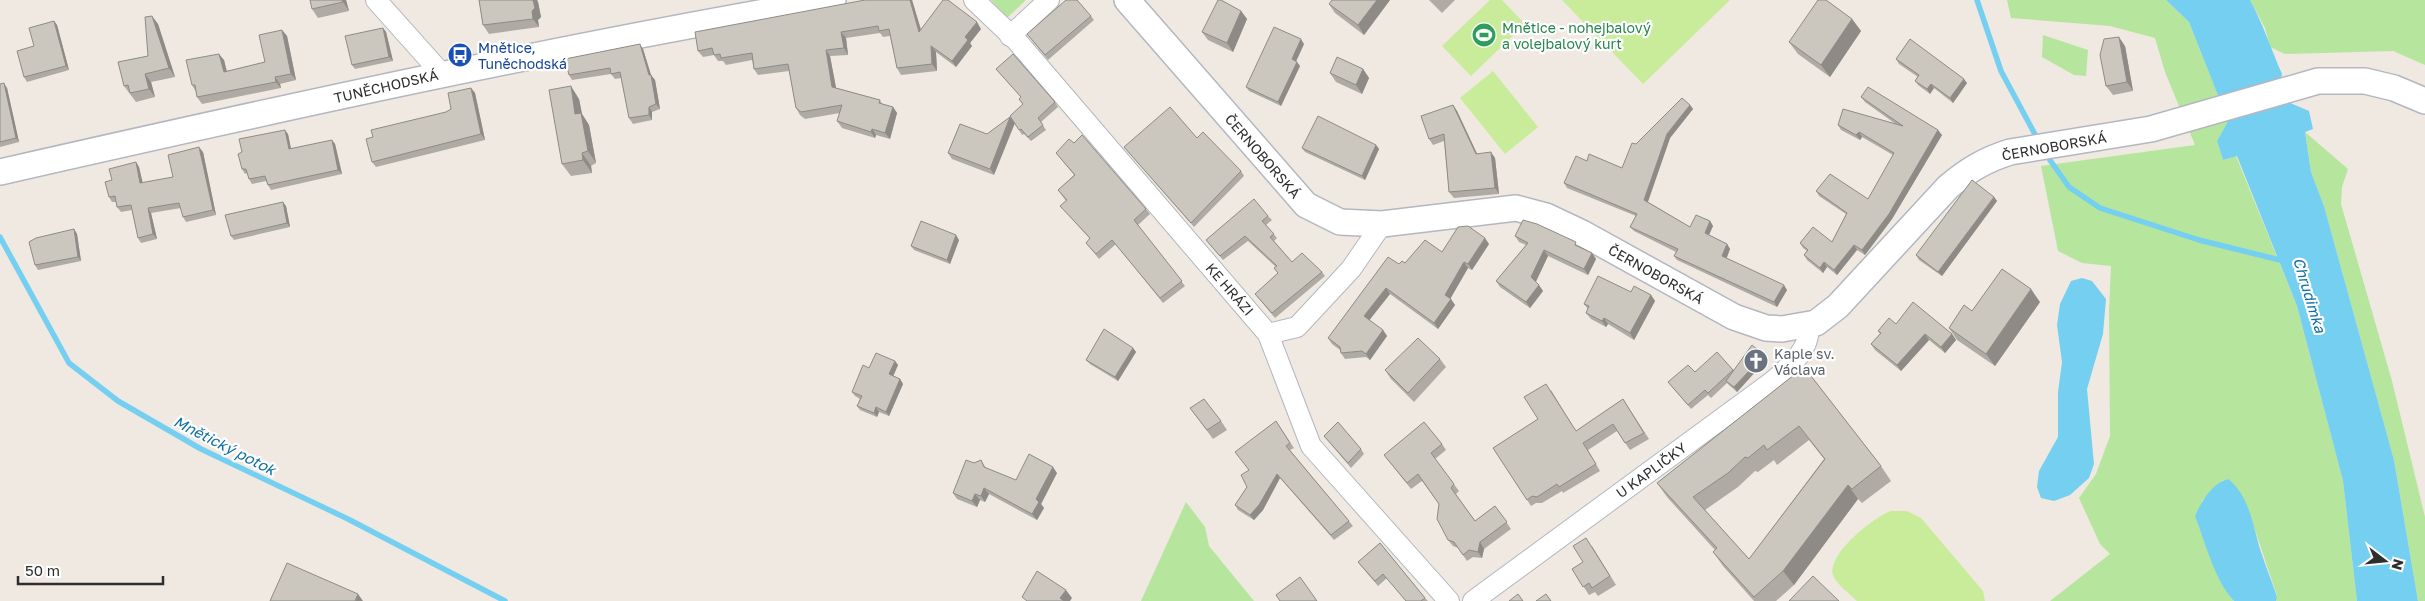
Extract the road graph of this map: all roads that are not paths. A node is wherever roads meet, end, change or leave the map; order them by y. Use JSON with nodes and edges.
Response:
{"nodes":[{"id":1,"x":376,"y":0,"type":"edge"},
{"id":2,"x":833,"y":0,"type":"edge"},
{"id":3,"x":974,"y":0,"type":"edge"},
{"id":4,"x":1049,"y":0,"type":"edge"},
{"id":5,"x":1127,"y":0,"type":"edge"},
{"id":6,"x":1010,"y":36,"type":"junction"},
{"id":7,"x":442,"y":74,"type":"junction"},
{"id":8,"x":2425,"y":101,"type":"edge"},
{"id":9,"x":0,"y":172,"type":"edge"},
{"id":10,"x":1382,"y":224,"type":"junction"},
{"id":11,"x":1808,"y":326,"type":"junction"},
{"id":12,"x":1268,"y":334,"type":"junction"},
{"id":13,"x":1449,"y":601,"type":"edge"},
{"id":14,"x":1473,"y":601,"type":"edge"}],
"edges":[{"from":1,"to":7,"type":"street"},
{"from":2,"to":7,"type":"street","name":"TUNĚCHODSKÁ"},
{"from":3,"to":6,"type":"street","name":"KE HRÁZI"},
{"from":4,"to":6,"type":"street"},
{"from":5,"to":10,"type":"street","name":"ČERNOBORSKÁ"},
{"from":6,"to":12,"type":"street","name":"KE HRÁZI"},
{"from":7,"to":9,"type":"street","name":"TUNĚCHODSKÁ"},
{"from":8,"to":11,"type":"street","name":"ČERNOBORSKÁ"},
{"from":10,"to":11,"type":"street","name":"ČERNOBORSKÁ"},
{"from":10,"to":12,"type":"street"},
{"from":11,"to":14,"type":"street","name":"U KAPLIČKY"},
{"from":12,"to":13,"type":"street","name":"KE HRÁZI"}]}
